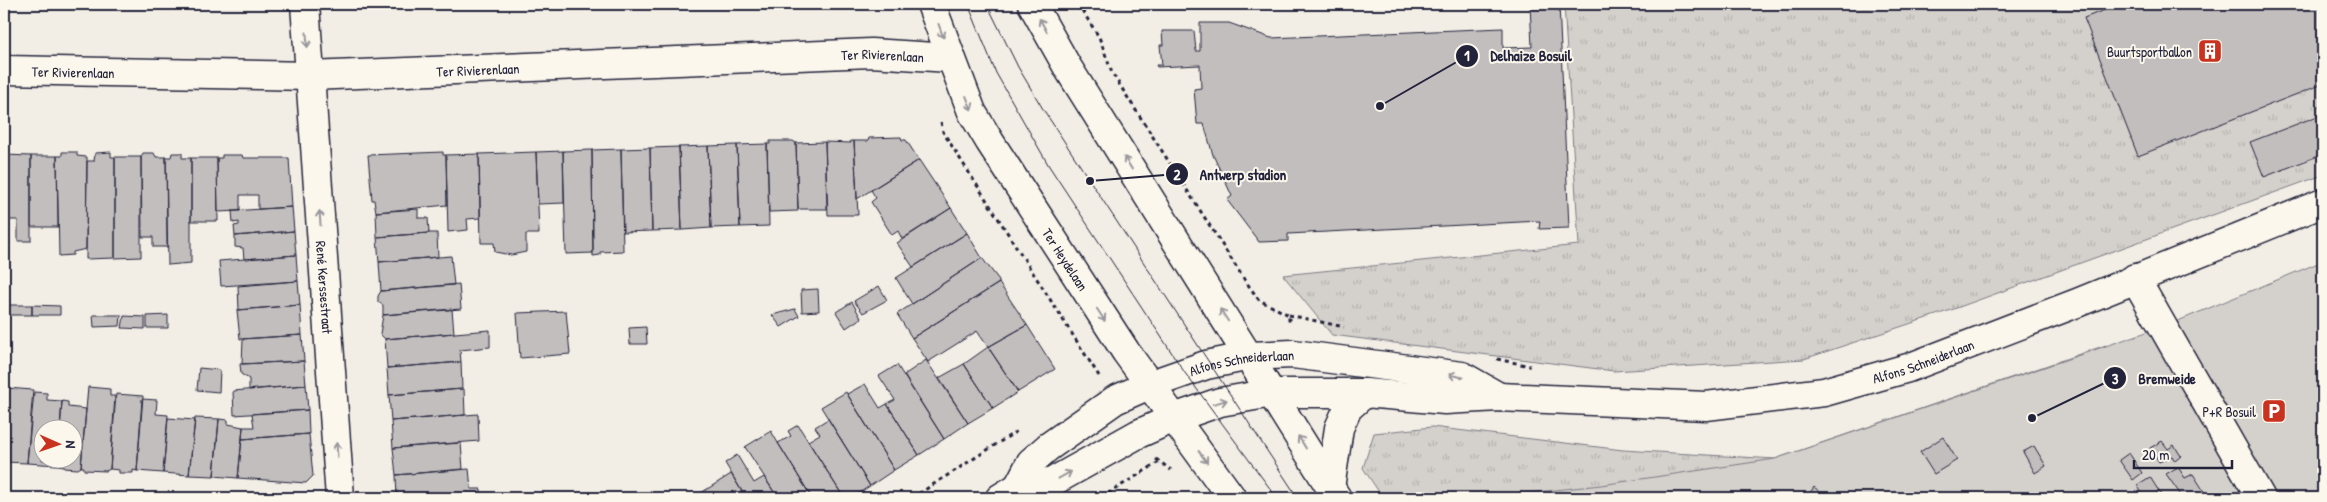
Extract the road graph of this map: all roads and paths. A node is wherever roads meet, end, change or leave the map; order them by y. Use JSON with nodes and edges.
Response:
{"nodes":[{"id":1,"x":305,"y":4,"type":"edge"},
{"id":2,"x":931,"y":4,"type":"edge"},
{"id":3,"x":1032,"y":4,"type":"edge"},
{"id":4,"x":1078,"y":4,"type":"edge"},
{"id":5,"x":950,"y":58,"type":"junction"},
{"id":6,"x":4,"y":70,"type":"edge"},
{"id":7,"x":310,"y":76,"type":"junction"},
{"id":8,"x":2323,"y":203,"type":"edge"},
{"id":9,"x":2135,"y":278,"type":"junction"},
{"id":10,"x":1289,"y":316,"type":"junction"},
{"id":11,"x":1347,"y":328,"type":"dead end"},
{"id":12,"x":1290,"y":330,"type":"dead end"},
{"id":13,"x":1250,"y":356,"type":"junction"},
{"id":14,"x":1490,"y":358,"type":"dead end"},
{"id":15,"x":1538,"y":367,"type":"dead end"},
{"id":16,"x":1100,"y":378,"type":"dead end"},
{"id":17,"x":1092,"y":383,"type":"dead end"},
{"id":18,"x":1149,"y":385,"type":"junction"},
{"id":19,"x":1365,"y":392,"type":"junction"},
{"id":20,"x":1272,"y":393,"type":"junction"},
{"id":21,"x":1499,"y":396,"type":"junction"},
{"id":22,"x":1174,"y":418,"type":"junction"},
{"id":23,"x":1020,"y":429,"type":"dead end"},
{"id":24,"x":1138,"y":434,"type":"junction"},
{"id":25,"x":1158,"y":462,"type":"junction"},
{"id":26,"x":1173,"y":471,"type":"dead end"},
{"id":27,"x":1009,"y":493,"type":"edge"},
{"id":28,"x":1334,"y":493,"type":"edge"},
{"id":29,"x":340,"y":498,"type":"edge"},
{"id":30,"x":912,"y":498,"type":"edge"},
{"id":31,"x":1100,"y":498,"type":"edge"},
{"id":32,"x":1232,"y":498,"type":"edge"},
{"id":33,"x":2261,"y":498,"type":"edge"}],
"edges":[{"from":1,"to":7,"type":"street","name":"René Kerssestraat","one_way":true},
{"from":2,"to":5,"type":"street","name":"Ter Heydelaan","one_way":true},
{"from":13,"to":3,"type":"street","one_way":true},
{"from":4,"to":10,"type":"path"},
{"from":5,"to":7,"type":"street","name":"Ter Rivierenlaan"},
{"from":5,"to":18,"type":"street","name":"Ter Heydelaan","one_way":true},
{"from":6,"to":7,"type":"street","name":"Ter Rivierenlaan"},
{"from":29,"to":7,"type":"street","name":"René Kerssestraat","one_way":true},
{"from":8,"to":9,"type":"street","name":"Alfons Schneiderlaan"},
{"from":9,"to":21,"type":"street","name":"Alfons Schneiderlaan"},
{"from":9,"to":33,"type":"street"},
{"from":10,"to":11,"type":"path"},
{"from":10,"to":12,"type":"path"},
{"from":13,"to":18,"type":"street","name":"Alfons Schneiderlaan"},
{"from":13,"to":20,"type":"street"},
{"from":21,"to":13,"type":"street","name":"Alfons Schneiderlaan","one_way":true},
{"from":14,"to":15,"type":"path"},
{"from":16,"to":17,"type":"path"},
{"from":18,"to":22,"type":"street","name":"Ter Heydelaan"},
{"from":18,"to":27,"type":"street","name":"Alfons Schneiderlaan"},
{"from":19,"to":20,"type":"street","name":"Alfons Schneiderlaan"},
{"from":19,"to":21,"type":"street","name":"Alfons Schneiderlaan"},
{"from":19,"to":28,"type":"street"},
{"from":22,"to":20,"type":"street","name":"Alfons Schneiderlaan","one_way":true},
{"from":28,"to":20,"type":"street","one_way":true},
{"from":22,"to":24,"type":"street","name":"Alfons Schneiderlaan"},
{"from":22,"to":32,"type":"street","name":"Ter Heydelaan","one_way":true},
{"from":23,"to":30,"type":"path"},
{"from":24,"to":25,"type":"path"},
{"from":27,"to":24,"type":"street","name":"Alfons Schneiderlaan","one_way":true},
{"from":25,"to":26,"type":"path"},
{"from":25,"to":31,"type":"path"}]}
